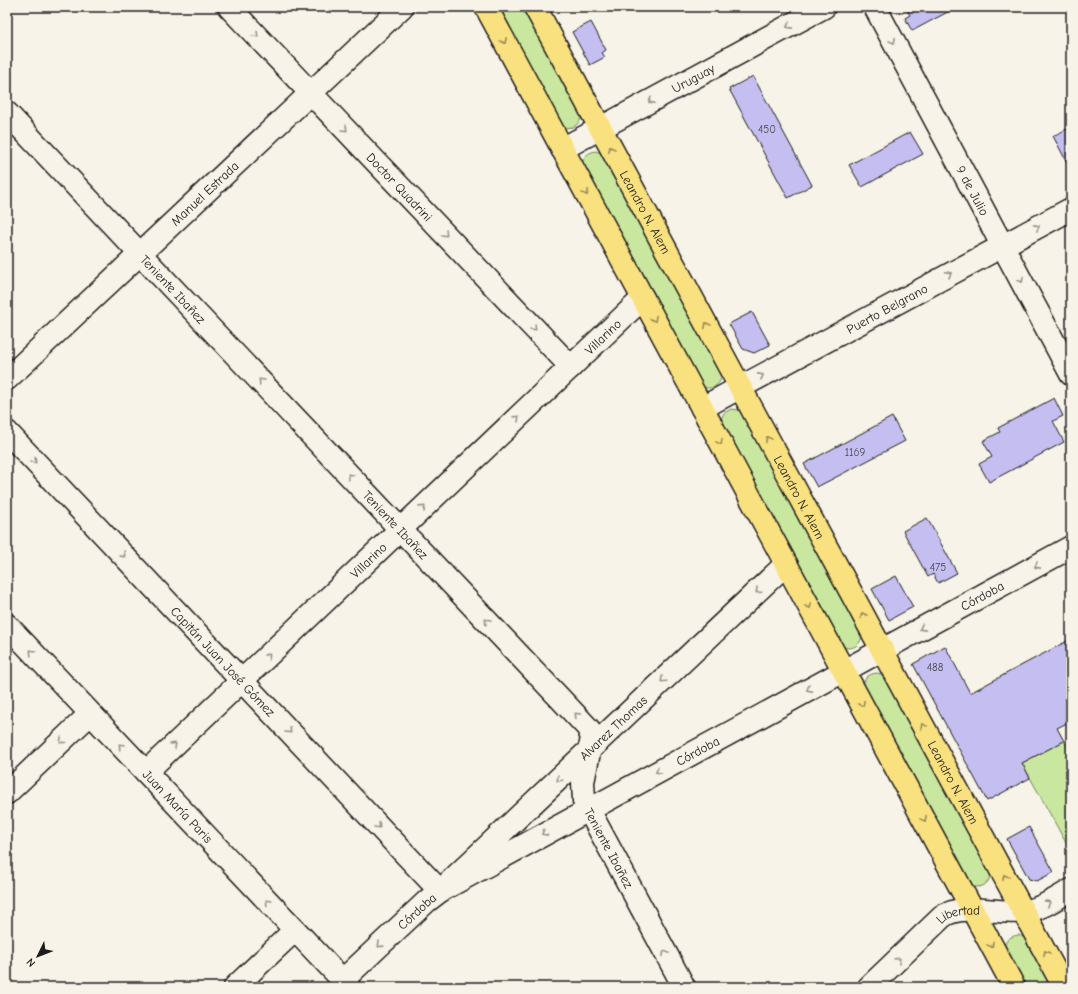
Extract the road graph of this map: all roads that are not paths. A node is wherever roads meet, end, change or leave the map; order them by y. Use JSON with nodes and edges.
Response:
{"nodes":[{"id":1,"x":229,"y":7,"type":"edge"},
{"id":2,"x":402,"y":7,"type":"edge"},
{"id":3,"x":486,"y":7,"type":"edge"},
{"id":4,"x":535,"y":7,"type":"edge"},
{"id":5,"x":824,"y":7,"type":"edge"},
{"id":6,"x":874,"y":7,"type":"edge"},
{"id":7,"x":311,"y":93,"type":"junction"},
{"id":8,"x":7,"y":113,"type":"edge"},
{"id":9,"x":600,"y":128,"type":"junction"},
{"id":10,"x":562,"y":148,"type":"junction"},
{"id":11,"x":1071,"y":209,"type":"edge"},
{"id":12,"x":1002,"y":246,"type":"junction"},
{"id":13,"x":140,"y":254,"type":"junction"},
{"id":14,"x":643,"y":298,"type":"junction"},
{"id":15,"x":571,"y":367,"type":"junction"},
{"id":16,"x":1071,"y":374,"type":"edge"},
{"id":17,"x":7,"y":380,"type":"edge"},
{"id":18,"x":740,"y":387,"type":"junction"},
{"id":19,"x":702,"y":408,"type":"junction"},
{"id":20,"x":7,"y":432,"type":"edge"},
{"id":21,"x":401,"y":529,"type":"junction"},
{"id":22,"x":1071,"y":547,"type":"edge"},
{"id":23,"x":786,"y":564,"type":"junction"},
{"id":24,"x":7,"y":626,"type":"edge"},
{"id":25,"x":882,"y":649,"type":"junction"},
{"id":26,"x":844,"y":670,"type":"junction"},
{"id":27,"x":242,"y":681,"type":"junction"},
{"id":28,"x":90,"y":714,"type":"junction"},
{"id":29,"x":590,"y":749,"type":"junction"},
{"id":30,"x":146,"y":772,"type":"junction"},
{"id":31,"x":7,"y":793,"type":"edge"},
{"id":32,"x":588,"y":809,"type":"junction"},
{"id":33,"x":1071,"y":890,"type":"edge"},
{"id":34,"x":440,"y":891,"type":"junction"},
{"id":35,"x":973,"y":910,"type":"junction"},
{"id":36,"x":1024,"y":912,"type":"junction"},
{"id":37,"x":295,"y":930,"type":"junction"},
{"id":38,"x":346,"y":984,"type":"edge"},
{"id":39,"x":676,"y":984,"type":"edge"},
{"id":40,"x":235,"y":987,"type":"edge"},
{"id":41,"x":870,"y":987,"type":"edge"},
{"id":42,"x":1014,"y":987,"type":"edge"},
{"id":43,"x":1064,"y":987,"type":"edge"}],
"edges":[{"from":1,"to":7,"type":"street","name":"Doctor Quadrini","one_way":true},
{"from":2,"to":7,"type":"street","name":"Manuel Estrada"},
{"from":3,"to":10,"type":"main road","one_way":true},
{"from":4,"to":9,"type":"main road","name":"Leandro N. Alem"},
{"from":5,"to":9,"type":"street","name":"Uruguay","one_way":true},
{"from":6,"to":12,"type":"street","name":"9 de Julio","one_way":true},
{"from":7,"to":13,"type":"street","name":"Manuel Estrada"},
{"from":7,"to":15,"type":"street","name":"Doctor Quadrini","one_way":true},
{"from":8,"to":13,"type":"street","name":"Teniente Ibañez"},
{"from":9,"to":10,"type":"street","name":"Uruguay"},
{"from":18,"to":9,"type":"main road","name":"Leandro N. Alem","one_way":true},
{"from":10,"to":14,"type":"main road","one_way":true},
{"from":12,"to":11,"type":"street","name":"Puerto Belgrano","one_way":true},
{"from":12,"to":16,"type":"street","name":"9 de Julio","one_way":true},
{"from":18,"to":12,"type":"street","name":"Puerto Belgrano","one_way":true},
{"from":13,"to":17,"type":"street","name":"Manuel Estrada"},
{"from":21,"to":13,"type":"street","name":"Teniente Ibañez","one_way":true},
{"from":14,"to":15,"type":"street","name":"Villarino"},
{"from":14,"to":19,"type":"main road","one_way":true},
{"from":21,"to":15,"type":"street","name":"Villarino","one_way":true},
{"from":18,"to":19,"type":"street","name":"Puerto Belgrano"},
{"from":25,"to":18,"type":"main road","name":"Leandro N. Alem","one_way":true},
{"from":19,"to":23,"type":"main road","one_way":true},
{"from":20,"to":27,"type":"street","name":"Capitán Juan José Gómez","one_way":true},
{"from":27,"to":21,"type":"street","name":"Villarino","one_way":true},
{"from":29,"to":21,"type":"street","name":"Teniente Ibañez","one_way":true},
{"from":22,"to":25,"type":"street","name":"Córdoba","one_way":true},
{"from":23,"to":26,"type":"main road","one_way":true},
{"from":23,"to":29,"type":"street","name":"Alvarez Thomas","one_way":true},
{"from":28,"to":24,"type":"street","name":"Juan María Paris","one_way":true},
{"from":25,"to":26,"type":"street","name":"Córdoba"},
{"from":36,"to":25,"type":"main road","name":"Leandro N. Alem","one_way":true},
{"from":26,"to":32,"type":"street","name":"Córdoba","one_way":true},
{"from":26,"to":35,"type":"main road","one_way":true},
{"from":30,"to":27,"type":"street","name":"Villarino","one_way":true},
{"from":27,"to":34,"type":"street","name":"Capitán Juan José Gómez","one_way":true},
{"from":30,"to":28,"type":"street","name":"Juan María Paris","one_way":true},
{"from":28,"to":31,"type":"street","one_way":true},
{"from":29,"to":32,"type":"street","name":"Teniente Ibañez"},
{"from":29,"to":34,"type":"street","name":"Alvarez Thomas","one_way":true},
{"from":37,"to":30,"type":"street","name":"Juan María Paris","one_way":true},
{"from":32,"to":34,"type":"street","name":"Córdoba","one_way":true},
{"from":39,"to":32,"type":"street","name":"Teniente Ibañez","one_way":true},
{"from":36,"to":33,"type":"street","name":"Libertad","one_way":true},
{"from":34,"to":38,"type":"street","name":"Córdoba","one_way":true},
{"from":35,"to":36,"type":"street","name":"Libertad"},
{"from":41,"to":35,"type":"street","name":"Libertad","one_way":true},
{"from":35,"to":42,"type":"main road","one_way":true},
{"from":43,"to":36,"type":"main road","name":"Leandro N. Alem","one_way":true},
{"from":37,"to":38,"type":"street","name":"Juan María Paris"},
{"from":37,"to":40,"type":"street"}]}
